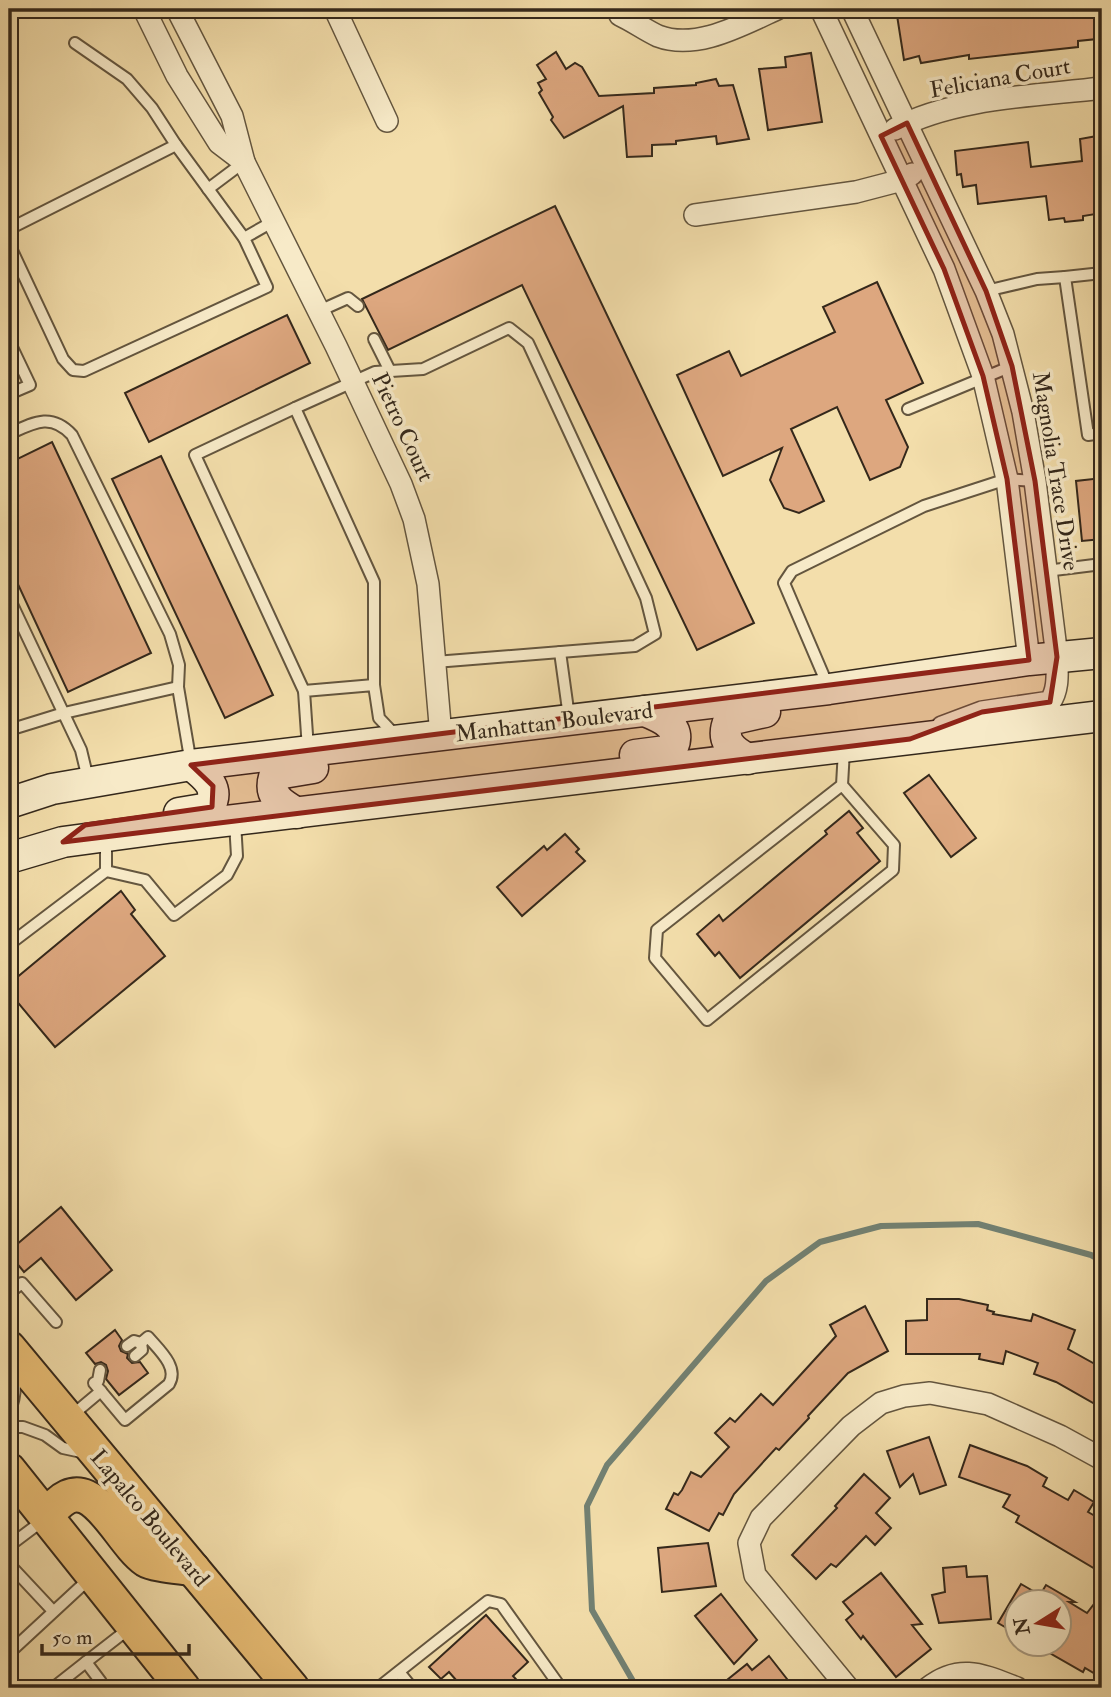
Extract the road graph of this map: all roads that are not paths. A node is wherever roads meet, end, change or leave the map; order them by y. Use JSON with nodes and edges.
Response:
{"nodes":[{"id":1,"x":144,"y":9,"type":"edge"},
{"id":2,"x":177,"y":9,"type":"edge"},
{"id":3,"x":335,"y":9,"type":"edge"},
{"id":4,"x":777,"y":9,"type":"edge"},
{"id":5,"x":821,"y":9,"type":"edge"},
{"id":6,"x":852,"y":9,"type":"edge"},
{"id":7,"x":621,"y":15,"type":"dead end"},
{"id":8,"x":75,"y":43,"type":"dead end"},
{"id":9,"x":1102,"y":88,"type":"edge"},
{"id":10,"x":387,"y":121,"type":"dead end"},
{"id":11,"x":907,"y":123,"type":"junction"},
{"id":12,"x":881,"y":136,"type":"junction"},
{"id":13,"x":176,"y":145,"type":"junction"},
{"id":14,"x":244,"y":162,"type":"junction"},
{"id":15,"x":928,"y":167,"type":"junction"},
{"id":16,"x":902,"y":180,"type":"junction"},
{"id":17,"x":208,"y":189,"type":"junction"},
{"id":18,"x":695,"y":215,"type":"dead end"},
{"id":19,"x":274,"y":221,"type":"junction"},
{"id":20,"x":9,"y":229,"type":"edge"},
{"id":21,"x":244,"y":238,"type":"junction"},
{"id":22,"x":9,"y":244,"type":"edge"},
{"id":23,"x":1102,"y":273,"type":"edge"},
{"id":24,"x":1065,"y":277,"type":"junction"},
{"id":25,"x":986,"y":291,"type":"junction"},
{"id":26,"x":358,"y":306,"type":"dead end"},
{"id":27,"x":319,"y":311,"type":"junction"},
{"id":28,"x":374,"y":339,"type":"dead end"},
{"id":29,"x":9,"y":341,"type":"edge"},
{"id":30,"x":1012,"y":366,"type":"junction"},
{"id":31,"x":390,"y":371,"type":"junction"},
{"id":32,"x":983,"y":376,"type":"junction"},
{"id":33,"x":352,"y":381,"type":"junction"},
{"id":34,"x":9,"y":394,"type":"edge"},
{"id":35,"x":295,"y":408,"type":"junction"},
{"id":36,"x":908,"y":409,"type":"dead end"},
{"id":37,"x":9,"y":433,"type":"edge"},
{"id":38,"x":1102,"y":433,"type":"edge"},
{"id":39,"x":1007,"y":479,"type":"junction"},
{"id":40,"x":1035,"y":481,"type":"junction"},
{"id":41,"x":1102,"y":564,"type":"edge"},
{"id":42,"x":1046,"y":571,"type":"junction"},
{"id":43,"x":9,"y":598,"type":"edge"},
{"id":44,"x":560,"y":652,"type":"junction"},
{"id":45,"x":1102,"y":653,"type":"edge"},
{"id":46,"x":1043,"y":659,"type":"junction"},
{"id":47,"x":435,"y":662,"type":"junction"},
{"id":48,"x":374,"y":685,"type":"junction"},
{"id":49,"x":178,"y":687,"type":"junction"},
{"id":50,"x":829,"y":689,"type":"junction"},
{"id":51,"x":304,"y":691,"type":"junction"},
{"id":52,"x":645,"y":711,"type":"junction"},
{"id":53,"x":64,"y":713,"type":"junction"},
{"id":54,"x":1102,"y":716,"type":"edge"},
{"id":55,"x":569,"y":720,"type":"junction"},
{"id":56,"x":9,"y":730,"type":"edge"},
{"id":57,"x":441,"y":736,"type":"junction"},
{"id":58,"x":910,"y":739,"type":"junction"},
{"id":59,"x":401,"y":742,"type":"junction"},
{"id":60,"x":844,"y":747,"type":"junction"},
{"id":61,"x":309,"y":752,"type":"junction"},
{"id":62,"x":748,"y":759,"type":"junction"},
{"id":63,"x":191,"y":765,"type":"junction"},
{"id":64,"x":88,"y":782,"type":"junction"},
{"id":65,"x":842,"y":785,"type":"junction"},
{"id":66,"x":530,"y":786,"type":"junction"},
{"id":67,"x":9,"y":803,"type":"edge"},
{"id":68,"x":298,"y":813,"type":"junction"},
{"id":69,"x":235,"y":820,"type":"junction"},
{"id":70,"x":106,"y":836,"type":"junction"},
{"id":71,"x":63,"y":842,"type":"junction"},
{"id":72,"x":9,"y":858,"type":"edge"},
{"id":73,"x":106,"y":871,"type":"junction"},
{"id":74,"x":9,"y":941,"type":"edge"},
{"id":75,"x":9,"y":1293,"type":"edge"},
{"id":76,"x":56,"y":1322,"type":"dead end"},
{"id":77,"x":141,"y":1343,"type":"junction"},
{"id":78,"x":127,"y":1346,"type":"dead end"},
{"id":79,"x":9,"y":1348,"type":"edge"},
{"id":80,"x":135,"y":1356,"type":"dead end"},
{"id":81,"x":9,"y":1412,"type":"edge"},
{"id":82,"x":68,"y":1418,"type":"junction"},
{"id":83,"x":9,"y":1427,"type":"edge"},
{"id":84,"x":99,"y":1456,"type":"junction"},
{"id":85,"x":1102,"y":1460,"type":"edge"},
{"id":86,"x":9,"y":1470,"type":"edge"},
{"id":87,"x":47,"y":1517,"type":"junction"},
{"id":88,"x":9,"y":1546,"type":"edge"},
{"id":89,"x":9,"y":1564,"type":"edge"},
{"id":90,"x":193,"y":1569,"type":"junction"},
{"id":91,"x":94,"y":1575,"type":"junction"},
{"id":92,"x":54,"y":1611,"type":"junction"},
{"id":93,"x":133,"y":1625,"type":"junction"},
{"id":94,"x":9,"y":1653,"type":"edge"},
{"id":95,"x":86,"y":1662,"type":"junction"},
{"id":96,"x":399,"y":1672,"type":"junction"},
{"id":97,"x":53,"y":1688,"type":"edge"},
{"id":98,"x":100,"y":1688,"type":"edge"},
{"id":99,"x":183,"y":1688,"type":"edge"},
{"id":100,"x":292,"y":1688,"type":"edge"},
{"id":101,"x":379,"y":1688,"type":"edge"},
{"id":102,"x":412,"y":1688,"type":"edge"},
{"id":103,"x":561,"y":1688,"type":"edge"},
{"id":104,"x":848,"y":1688,"type":"edge"},
{"id":105,"x":928,"y":1688,"type":"edge"},
{"id":106,"x":1017,"y":1688,"type":"edge"}],
"edges":[{"from":1,"to":14,"type":"street","name":"Pietro Court"},
{"from":2,"to":14,"type":"street","name":"Pietro Court"},
{"from":3,"to":10,"type":"street"},
{"from":4,"to":7,"type":"street"},
{"from":5,"to":12,"type":"street","name":"Magnolia Trace Drive"},
{"from":6,"to":11,"type":"street","name":"Magnolia Trace Drive"},
{"from":8,"to":13,"type":"lane"},
{"from":9,"to":11,"type":"street","name":"Feliciana Court"},
{"from":11,"to":12,"type":"street","name":"Feliciana Court"},
{"from":11,"to":15,"type":"street","name":"Magnolia Trace Drive"},
{"from":12,"to":16,"type":"street","name":"Magnolia Trace Drive"},
{"from":13,"to":17,"type":"lane"},
{"from":13,"to":20,"type":"lane"},
{"from":14,"to":17,"type":"lane"},
{"from":14,"to":19,"type":"street","name":"Pietro Court"},
{"from":15,"to":16,"type":"street"},
{"from":15,"to":25,"type":"street","name":"Magnolia Trace Drive"},
{"from":16,"to":18,"type":"street"},
{"from":16,"to":32,"type":"street","name":"Magnolia Trace Drive"},
{"from":17,"to":21,"type":"lane"},
{"from":19,"to":21,"type":"lane"},
{"from":19,"to":27,"type":"street","name":"Pietro Court"},
{"from":21,"to":22,"type":"lane"},
{"from":23,"to":24,"type":"lane"},
{"from":24,"to":25,"type":"lane"},
{"from":24,"to":38,"type":"lane"},
{"from":25,"to":30,"type":"street","name":"Magnolia Trace Drive"},
{"from":26,"to":27,"type":"lane"},
{"from":27,"to":33,"type":"street","name":"Pietro Court"},
{"from":28,"to":31,"type":"lane"},
{"from":29,"to":34,"type":"lane"},
{"from":30,"to":32,"type":"lane"},
{"from":30,"to":40,"type":"street","name":"Magnolia Trace Drive"},
{"from":31,"to":33,"type":"lane"},
{"from":31,"to":44,"type":"lane"},
{"from":32,"to":36,"type":"lane"},
{"from":32,"to":39,"type":"street","name":"Magnolia Trace Drive"},
{"from":33,"to":35,"type":"lane"},
{"from":33,"to":47,"type":"street","name":"Pietro Court"},
{"from":35,"to":48,"type":"lane"},
{"from":35,"to":51,"type":"lane"},
{"from":37,"to":49,"type":"lane"},
{"from":39,"to":40,"type":"lane"},
{"from":39,"to":46,"type":"street","name":"Magnolia Trace Drive"},
{"from":39,"to":50,"type":"lane"},
{"from":40,"to":42,"type":"street","name":"Magnolia Trace Drive"},
{"from":41,"to":42,"type":"lane"},
{"from":42,"to":46,"type":"street","name":"Magnolia Trace Drive"},
{"from":43,"to":53,"type":"lane"},
{"from":44,"to":47,"type":"lane"},
{"from":44,"to":55,"type":"lane"},
{"from":45,"to":46,"type":"street","name":"Manhattan Boulevard"},
{"from":46,"to":50,"type":"street","name":"Manhattan Boulevard"},
{"from":46,"to":58,"type":"street","name":"Magnolia Trace Drive"},
{"from":47,"to":57,"type":"street","name":"Pietro Court"},
{"from":48,"to":51,"type":"lane"},
{"from":48,"to":59,"type":"lane"},
{"from":49,"to":53,"type":"lane"},
{"from":49,"to":63,"type":"lane"},
{"from":50,"to":52,"type":"street","name":"Manhattan Boulevard"},
{"from":50,"to":62,"type":"street"},
{"from":51,"to":61,"type":"lane"},
{"from":52,"to":55,"type":"street","name":"Manhattan Boulevard"},
{"from":52,"to":66,"type":"street"},
{"from":53,"to":56,"type":"lane"},
{"from":53,"to":64,"type":"lane"},
{"from":54,"to":58,"type":"street"},
{"from":55,"to":57,"type":"street","name":"Manhattan Boulevard"},
{"from":57,"to":59,"type":"street","name":"Manhattan Boulevard"},
{"from":58,"to":60,"type":"street"},
{"from":59,"to":61,"type":"street","name":"Manhattan Boulevard"},
{"from":59,"to":68,"type":"street"},
{"from":60,"to":62,"type":"street"},
{"from":60,"to":65,"type":"lane"},
{"from":61,"to":63,"type":"street","name":"Manhattan Boulevard"},
{"from":62,"to":66,"type":"street"},
{"from":63,"to":64,"type":"street","name":"Manhattan Boulevard"},
{"from":63,"to":71,"type":"street"},
{"from":64,"to":67,"type":"street","name":"Manhattan Boulevard"},
{"from":65,"to":65,"type":"lane"},
{"from":66,"to":68,"type":"street"},
{"from":68,"to":69,"type":"street"},
{"from":69,"to":70,"type":"street"},
{"from":69,"to":73,"type":"lane"},
{"from":70,"to":71,"type":"street"},
{"from":70,"to":73,"type":"lane"},
{"from":71,"to":72,"type":"street"},
{"from":73,"to":74,"type":"lane"},
{"from":75,"to":76,"type":"lane"},
{"from":77,"to":78,"type":"lane"},
{"from":77,"to":80,"type":"lane"},
{"from":77,"to":82,"type":"lane"},
{"from":79,"to":81,"type":"lane"},
{"from":79,"to":82,"type":"main road","name":"Lapalco Boulevard"},
{"from":82,"to":84,"type":"main road","name":"Lapalco Boulevard"},
{"from":83,"to":84,"type":"lane"},
{"from":84,"to":90,"type":"main road","name":"Lapalco Boulevard"},
{"from":85,"to":104,"type":"street"},
{"from":86,"to":87,"type":"main road"},
{"from":87,"to":88,"type":"lane"},
{"from":87,"to":90,"type":"main road"},
{"from":87,"to":91,"type":"main road"},
{"from":89,"to":92,"type":"lane"},
{"from":90,"to":100,"type":"main road","name":"Lapalco Boulevard"},
{"from":91,"to":92,"type":"lane"},
{"from":91,"to":93,"type":"main road"},
{"from":92,"to":94,"type":"lane"},
{"from":93,"to":95,"type":"lane"},
{"from":93,"to":99,"type":"main road"},
{"from":95,"to":97,"type":"lane"},
{"from":95,"to":98,"type":"lane"},
{"from":96,"to":101,"type":"lane"},
{"from":96,"to":102,"type":"lane"},
{"from":96,"to":103,"type":"lane"},
{"from":105,"to":106,"type":"street"}]}
